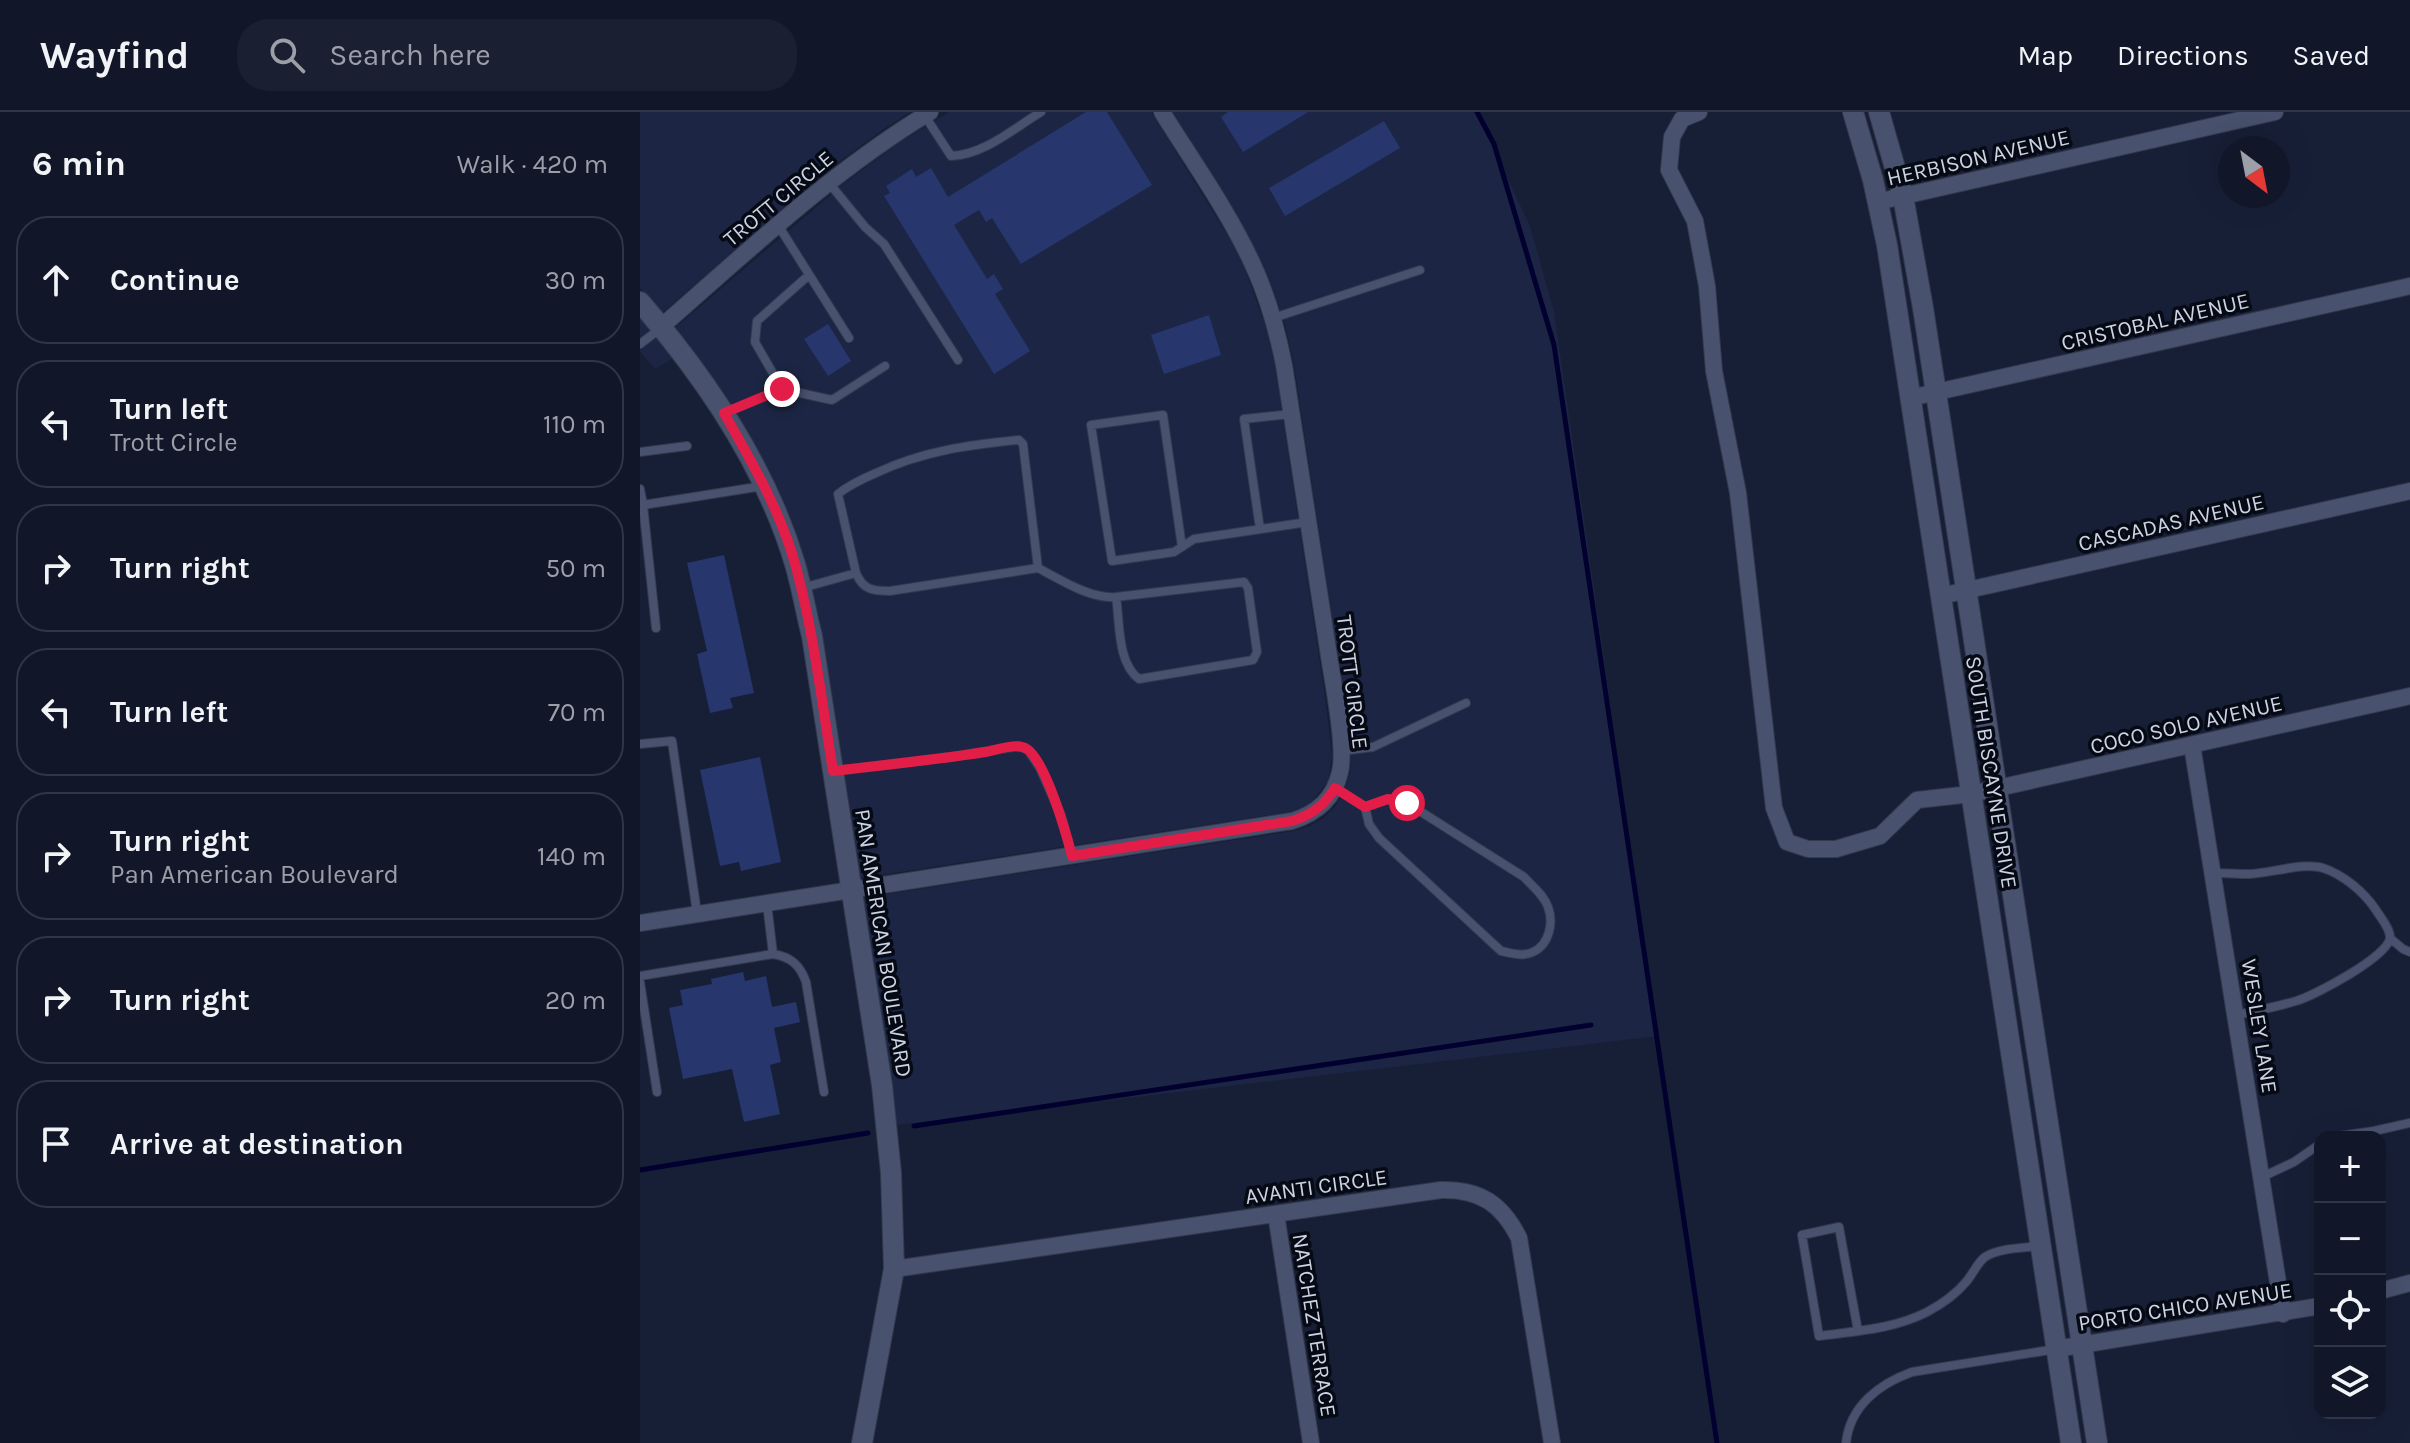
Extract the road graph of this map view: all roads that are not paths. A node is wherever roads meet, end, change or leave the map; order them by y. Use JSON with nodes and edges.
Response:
{"nodes":[{"id":1,"x":1041,"y":112,"type":"edge"},
{"id":2,"x":1162,"y":112,"type":"edge"},
{"id":3,"x":1699,"y":112,"type":"edge"},
{"id":4,"x":1853,"y":112,"type":"edge"},
{"id":5,"x":1879,"y":112,"type":"edge"},
{"id":6,"x":2275,"y":112,"type":"edge"},
{"id":7,"x":925,"y":113,"type":"edge"},
{"id":8,"x":829,"y":183,"type":"junction"},
{"id":9,"x":1903,"y":196,"type":"junction"},
{"id":10,"x":1877,"y":202,"type":"junction"},
{"id":11,"x":778,"y":225,"type":"junction"},
{"id":12,"x":1420,"y":270,"type":"dead end"},
{"id":13,"x":809,"y":275,"type":"junction"},
{"id":14,"x":2410,"y":286,"type":"edge"},
{"id":15,"x":640,"y":302,"type":"edge"},
{"id":16,"x":1273,"y":318,"type":"junction"},
{"id":17,"x":661,"y":327,"type":"junction"},
{"id":18,"x":849,"y":338,"type":"dead end"},
{"id":19,"x":640,"y":344,"type":"edge"},
{"id":20,"x":958,"y":360,"type":"dead end"},
{"id":21,"x":885,"y":366,"type":"dead end"},
{"id":22,"x":782,"y":389,"type":"junction"},
{"id":23,"x":1936,"y":393,"type":"junction"},
{"id":24,"x":1910,"y":398,"type":"junction"},
{"id":25,"x":724,"y":413,"type":"junction"},
{"id":26,"x":1292,"y":414,"type":"junction"},
{"id":27,"x":687,"y":446,"type":"dead end"},
{"id":28,"x":640,"y":452,"type":"edge"},
{"id":29,"x":764,"y":486,"type":"junction"},
{"id":30,"x":640,"y":489,"type":"edge"},
{"id":31,"x":2410,"y":491,"type":"edge"},
{"id":32,"x":643,"y":505,"type":"junction"},
{"id":33,"x":1308,"y":522,"type":"junction"},
{"id":34,"x":1260,"y":529,"type":"junction"},
{"id":35,"x":1182,"y":547,"type":"junction"},
{"id":36,"x":1038,"y":568,"type":"junction"},
{"id":37,"x":856,"y":573,"type":"junction"},
{"id":38,"x":801,"y":588,"type":"junction"},
{"id":39,"x":1965,"y":590,"type":"junction"},
{"id":40,"x":1941,"y":596,"type":"junction"},
{"id":41,"x":1116,"y":597,"type":"junction"},
{"id":42,"x":656,"y":628,"type":"dead end"},
{"id":43,"x":2410,"y":696,"type":"edge"},
{"id":44,"x":1466,"y":703,"type":"dead end"},
{"id":45,"x":640,"y":744,"type":"edge"},
{"id":46,"x":2192,"y":745,"type":"junction"},
{"id":47,"x":1341,"y":752,"type":"junction"},
{"id":48,"x":833,"y":771,"type":"junction"},
{"id":49,"x":1335,"y":788,"type":"junction"},
{"id":50,"x":1996,"y":789,"type":"junction"},
{"id":51,"x":1971,"y":794,"type":"junction"},
{"id":52,"x":1365,"y":807,"type":"junction"},
{"id":53,"x":1072,"y":856,"type":"junction"},
{"id":54,"x":2213,"y":873,"type":"junction"},
{"id":55,"x":852,"y":890,"type":"junction"},
{"id":56,"x":767,"y":903,"type":"junction"},
{"id":57,"x":697,"y":914,"type":"junction"},
{"id":58,"x":641,"y":919,"type":"edge"},
{"id":59,"x":2391,"y":939,"type":"junction"},
{"id":60,"x":2410,"y":952,"type":"edge"},
{"id":61,"x":773,"y":954,"type":"junction"},
{"id":62,"x":640,"y":976,"type":"edge"},
{"id":63,"x":640,"y":982,"type":"edge"},
{"id":64,"x":2236,"y":1015,"type":"junction"},
{"id":65,"x":657,"y":1092,"type":"dead end"},
{"id":66,"x":824,"y":1092,"type":"dead end"},
{"id":67,"x":2410,"y":1123,"type":"edge"},
{"id":68,"x":2374,"y":1131,"type":"edge"},
{"id":69,"x":2314,"y":1148,"type":"edge"},
{"id":70,"x":2262,"y":1177,"type":"junction"},
{"id":71,"x":1276,"y":1214,"type":"junction"},
{"id":72,"x":2040,"y":1246,"type":"junction"},
{"id":73,"x":894,"y":1269,"type":"junction"},
{"id":74,"x":2410,"y":1283,"type":"edge"},
{"id":75,"x":2386,"y":1289,"type":"edge"},
{"id":76,"x":2314,"y":1307,"type":"edge"},
{"id":77,"x":2283,"y":1314,"type":"junction"},
{"id":78,"x":1858,"y":1331,"type":"junction"},
{"id":79,"x":2082,"y":1345,"type":"junction"},
{"id":80,"x":2056,"y":1349,"type":"junction"},
{"id":81,"x":862,"y":1443,"type":"edge"},
{"id":82,"x":1311,"y":1443,"type":"edge"},
{"id":83,"x":1552,"y":1443,"type":"edge"},
{"id":84,"x":1846,"y":1443,"type":"edge"},
{"id":85,"x":2071,"y":1443,"type":"edge"},
{"id":86,"x":2097,"y":1443,"type":"edge"}],
"edges":[{"from":1,"to":7,"type":"lane"},
{"from":2,"to":16,"type":"street","name":"TROTT CIRCLE"},
{"from":3,"to":51,"type":"street","name":"COCO SOLO AVENUE"},
{"from":4,"to":10,"type":"street","name":"SOUTH BISCAYNE DRIVE"},
{"from":5,"to":9,"type":"street","name":"SOUTH BISCAYNE DRIVE"},
{"from":6,"to":9,"type":"street","name":"HERBISON AVENUE"},
{"from":7,"to":8,"type":"street","name":"TROTT CIRCLE"},
{"from":8,"to":11,"type":"street","name":"TROTT CIRCLE"},
{"from":8,"to":20,"type":"lane"},
{"from":9,"to":10,"type":"street","name":"HERBISON AVENUE"},
{"from":9,"to":23,"type":"street","name":"SOUTH BISCAYNE DRIVE"},
{"from":10,"to":24,"type":"street","name":"SOUTH BISCAYNE DRIVE"},
{"from":11,"to":13,"type":"lane"},
{"from":11,"to":17,"type":"street","name":"TROTT CIRCLE"},
{"from":12,"to":16,"type":"lane"},
{"from":13,"to":18,"type":"lane"},
{"from":13,"to":22,"type":"lane"},
{"from":14,"to":23,"type":"street","name":"CRISTOBAL AVENUE"},
{"from":15,"to":17,"type":"street","name":"PAN AMERICAN BOULEVARD"},
{"from":16,"to":26,"type":"street","name":"TROTT CIRCLE"},
{"from":17,"to":19,"type":"lane"},
{"from":17,"to":25,"type":"street","name":"PAN AMERICAN BOULEVARD"},
{"from":21,"to":22,"type":"lane"},
{"from":22,"to":25,"type":"lane"},
{"from":23,"to":24,"type":"street","name":"CRISTOBAL AVENUE"},
{"from":23,"to":39,"type":"street","name":"SOUTH BISCAYNE DRIVE"},
{"from":24,"to":40,"type":"street","name":"SOUTH BISCAYNE DRIVE"},
{"from":25,"to":29,"type":"street","name":"PAN AMERICAN BOULEVARD"},
{"from":26,"to":33,"type":"street","name":"TROTT CIRCLE"},
{"from":26,"to":34,"type":"lane"},
{"from":27,"to":28,"type":"lane"},
{"from":29,"to":32,"type":"lane"},
{"from":29,"to":38,"type":"street","name":"PAN AMERICAN BOULEVARD"},
{"from":30,"to":32,"type":"lane"},
{"from":31,"to":39,"type":"street","name":"CASCADAS AVENUE"},
{"from":32,"to":42,"type":"lane"},
{"from":33,"to":34,"type":"lane"},
{"from":33,"to":47,"type":"street","name":"TROTT CIRCLE"},
{"from":34,"to":35,"type":"lane"},
{"from":35,"to":35,"type":"lane"},
{"from":36,"to":37,"type":"lane"},
{"from":36,"to":37,"type":"lane"},
{"from":36,"to":41,"type":"lane"},
{"from":37,"to":38,"type":"lane"},
{"from":38,"to":48,"type":"street","name":"PAN AMERICAN BOULEVARD"},
{"from":39,"to":40,"type":"street","name":"CASCADAS AVENUE"},
{"from":39,"to":50,"type":"street","name":"SOUTH BISCAYNE DRIVE"},
{"from":40,"to":51,"type":"street","name":"SOUTH BISCAYNE DRIVE"},
{"from":41,"to":41,"type":"lane"},
{"from":43,"to":46,"type":"street","name":"COCO SOLO AVENUE"},
{"from":44,"to":47,"type":"lane"},
{"from":45,"to":57,"type":"lane"},
{"from":46,"to":50,"type":"street","name":"COCO SOLO AVENUE"},
{"from":46,"to":54,"type":"street","name":"WESLEY LANE"},
{"from":47,"to":49,"type":"street","name":"TROTT CIRCLE"},
{"from":48,"to":53,"type":"lane"},
{"from":48,"to":55,"type":"street","name":"PAN AMERICAN BOULEVARD"},
{"from":49,"to":52,"type":"lane"},
{"from":49,"to":53,"type":"street"},
{"from":50,"to":51,"type":"street","name":"COCO SOLO AVENUE"},
{"from":50,"to":79,"type":"street","name":"SOUTH BISCAYNE DRIVE"},
{"from":51,"to":72,"type":"street","name":"SOUTH BISCAYNE DRIVE"},
{"from":52,"to":52,"type":"lane"},
{"from":53,"to":55,"type":"street"},
{"from":54,"to":59,"type":"lane"},
{"from":54,"to":64,"type":"street","name":"WESLEY LANE"},
{"from":55,"to":56,"type":"street"},
{"from":55,"to":73,"type":"street","name":"PAN AMERICAN BOULEVARD"},
{"from":56,"to":57,"type":"street"},
{"from":56,"to":61,"type":"lane"},
{"from":57,"to":58,"type":"street"},
{"from":59,"to":60,"type":"lane"},
{"from":59,"to":64,"type":"lane"},
{"from":61,"to":62,"type":"lane"},
{"from":61,"to":66,"type":"lane"},
{"from":63,"to":65,"type":"lane"},
{"from":64,"to":70,"type":"street","name":"WESLEY LANE"},
{"from":67,"to":68,"type":"lane"},
{"from":69,"to":70,"type":"lane"},
{"from":70,"to":77,"type":"street","name":"WESLEY LANE"},
{"from":71,"to":73,"type":"street","name":"AVANTI CIRCLE"},
{"from":71,"to":82,"type":"street","name":"NATCHEZ TERRACE"},
{"from":71,"to":83,"type":"street","name":"AVANTI CIRCLE"},
{"from":72,"to":78,"type":"lane"},
{"from":72,"to":80,"type":"street","name":"SOUTH BISCAYNE DRIVE"},
{"from":73,"to":81,"type":"street","name":"PAN AMERICAN BOULEVARD"},
{"from":74,"to":75,"type":"street"},
{"from":76,"to":77,"type":"street","name":"PORTO CHICO AVENUE"},
{"from":77,"to":79,"type":"street","name":"PORTO CHICO AVENUE"},
{"from":78,"to":78,"type":"lane"},
{"from":79,"to":80,"type":"street","name":"PORTO CHICO AVENUE"},
{"from":79,"to":86,"type":"street","name":"SOUTH BISCAYNE DRIVE"},
{"from":80,"to":84,"type":"lane"},
{"from":80,"to":85,"type":"street","name":"SOUTH BISCAYNE DRIVE"}]}
